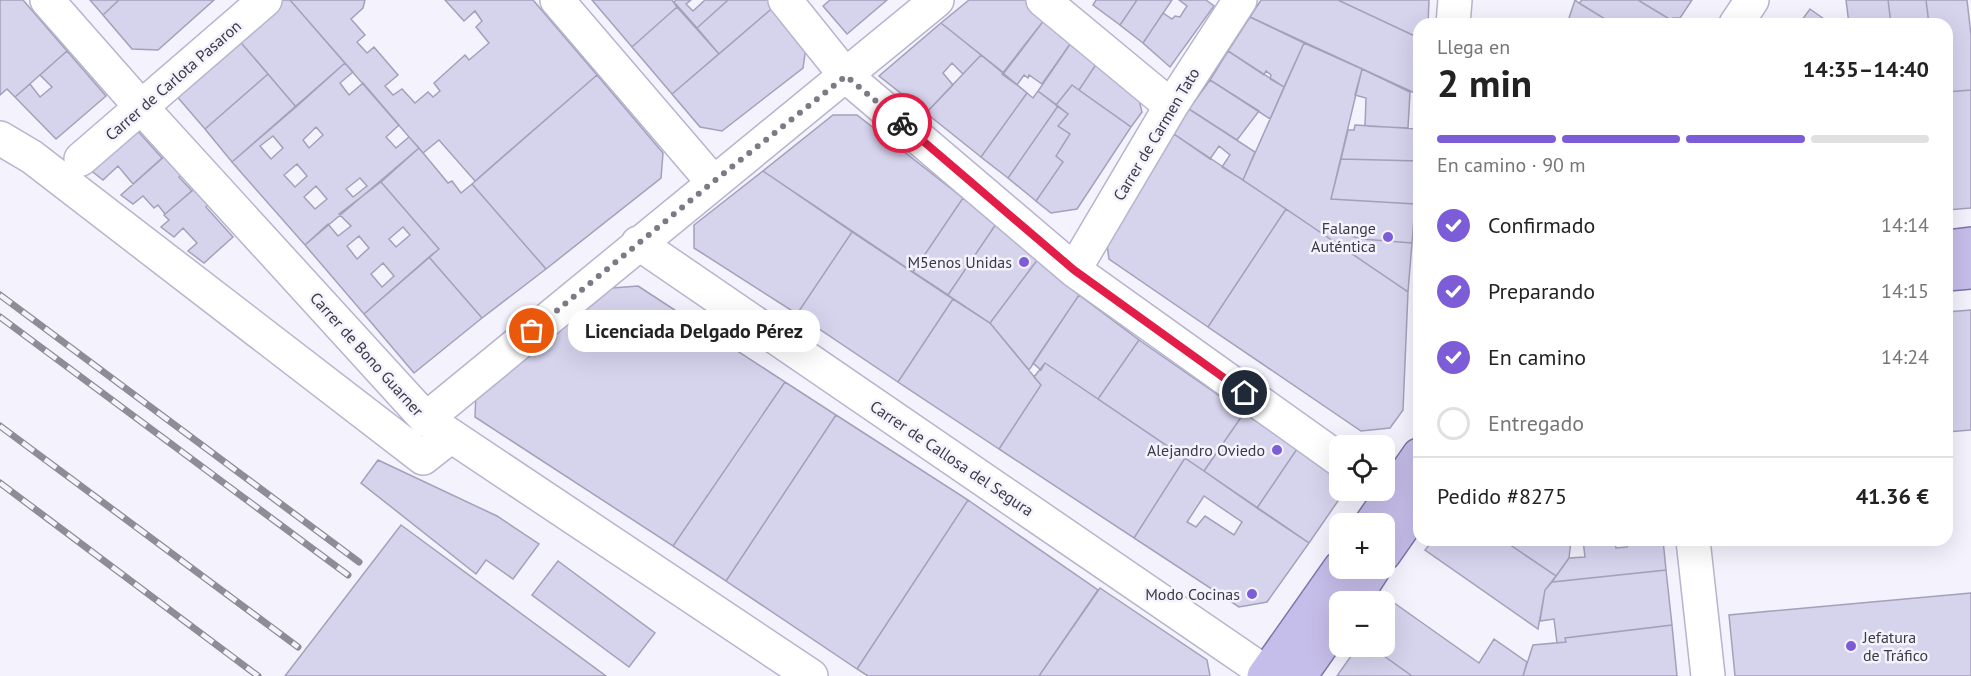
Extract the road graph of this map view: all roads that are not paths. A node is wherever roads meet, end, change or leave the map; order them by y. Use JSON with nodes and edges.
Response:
{"nodes":[{"id":1,"x":47,"y":0,"type":"edge"},
{"id":2,"x":265,"y":0,"type":"edge"},
{"id":3,"x":557,"y":0,"type":"edge"},
{"id":4,"x":785,"y":0,"type":"edge"},
{"id":5,"x":937,"y":0,"type":"edge"},
{"id":6,"x":1043,"y":0,"type":"edge"},
{"id":7,"x":1240,"y":0,"type":"edge"},
{"id":8,"x":1455,"y":0,"type":"edge"},
{"id":9,"x":1752,"y":0,"type":"edge"},
{"id":10,"x":1454,"y":18,"type":"edge"},
{"id":11,"x":1740,"y":18,"type":"edge"},
{"id":12,"x":846,"y":76,"type":"junction"},
{"id":13,"x":1172,"y":106,"type":"junction"},
{"id":14,"x":142,"y":108,"type":"junction"},
{"id":15,"x":0,"y":138,"type":"edge"},
{"id":16,"x":81,"y":159,"type":"dead end"},
{"id":17,"x":713,"y":182,"type":"junction"},
{"id":18,"x":638,"y":243,"type":"junction"},
{"id":19,"x":1971,"y":244,"type":"edge"},
{"id":20,"x":1953,"y":246,"type":"edge"},
{"id":21,"x":1074,"y":270,"type":"junction"},
{"id":22,"x":1971,"y":272,"type":"edge"},
{"id":23,"x":1953,"y":274,"type":"edge"},
{"id":24,"x":439,"y":427,"type":"junction"},
{"id":25,"x":1329,"y":452,"type":"edge"},
{"id":26,"x":1413,"y":462,"type":"edge"},
{"id":27,"x":1397,"y":497,"type":"edge"},
{"id":28,"x":1382,"y":513,"type":"edge"},
{"id":29,"x":1393,"y":513,"type":"edge"},
{"id":30,"x":1694,"y":546,"type":"edge"},
{"id":31,"x":1332,"y":579,"type":"edge"},
{"id":32,"x":1329,"y":635,"type":"edge"},
{"id":33,"x":1265,"y":675,"type":"edge"},
{"id":34,"x":811,"y":676,"type":"edge"},
{"id":35,"x":1300,"y":676,"type":"edge"},
{"id":36,"x":1708,"y":676,"type":"edge"}],
"edges":[{"from":1,"to":14,"type":"street","name":"Carrer de Bono Guarner"},
{"from":2,"to":14,"type":"street","name":"Carrer de Carlota Pasaron"},
{"from":3,"to":17,"type":"street"},
{"from":4,"to":12,"type":"street"},
{"from":5,"to":12,"type":"street"},
{"from":6,"to":13,"type":"street"},
{"from":7,"to":13,"type":"street","name":"Carrer de Carmen Tato"},
{"from":8,"to":10,"type":"street"},
{"from":9,"to":11,"type":"street"},
{"from":12,"to":17,"type":"street"},
{"from":12,"to":21,"type":"street"},
{"from":13,"to":21,"type":"street","name":"Carrer de Carmen Tato"},
{"from":14,"to":16,"type":"street","name":"Carrer de Carlota Pasaron"},
{"from":14,"to":24,"type":"street","name":"Carrer de Bono Guarner"},
{"from":15,"to":24,"type":"street"},
{"from":17,"to":18,"type":"street"},
{"from":18,"to":24,"type":"street"},
{"from":18,"to":33,"type":"street","name":"Carrer de Callosa del Segura"},
{"from":19,"to":20,"type":"main road"},
{"from":21,"to":25,"type":"street"},
{"from":22,"to":23,"type":"main road"},
{"from":24,"to":34,"type":"street","name":"Carrer de Bono Guarner"},
{"from":26,"to":27,"type":"main road"},
{"from":27,"to":28,"type":"main road"},
{"from":27,"to":29,"type":"main road"},
{"from":30,"to":36,"type":"street"},
{"from":31,"to":33,"type":"main road"},
{"from":32,"to":35,"type":"main road"}]}
